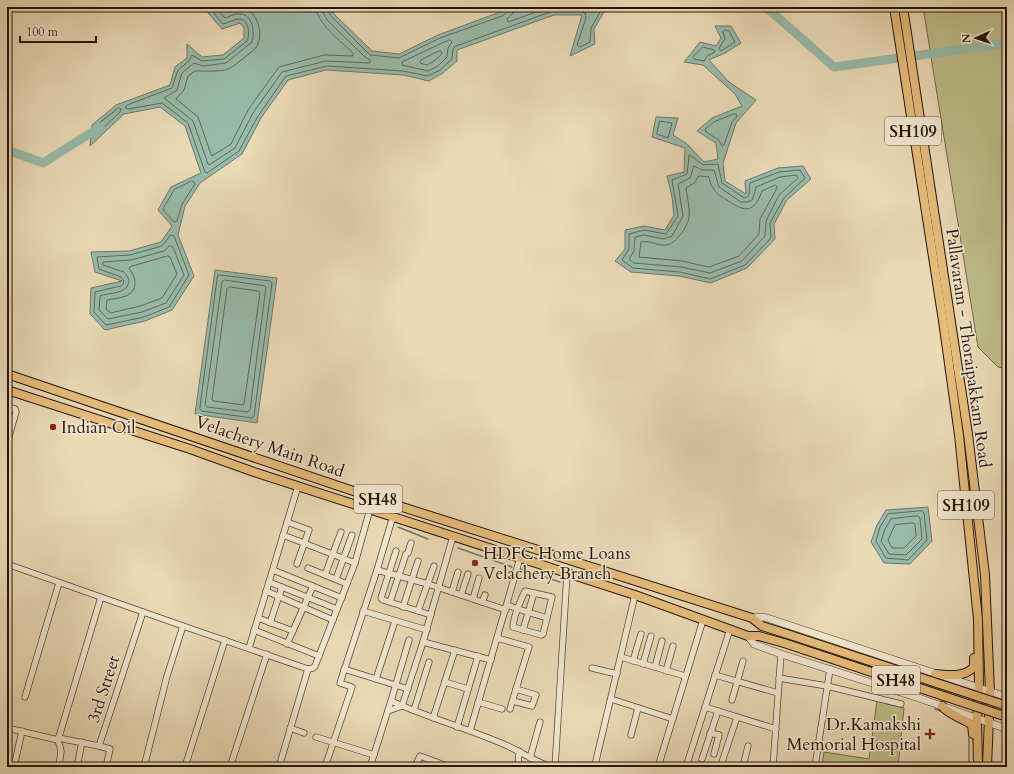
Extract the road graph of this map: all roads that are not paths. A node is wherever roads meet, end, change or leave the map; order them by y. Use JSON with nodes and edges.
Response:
{"nodes":[{"id":1,"x":903,"y":9,"type":"edge"},
{"id":2,"x":894,"y":10,"type":"edge"},
{"id":3,"x":905,"y":52,"type":"junction"},
{"id":4,"x":7,"y":374,"type":"edge"},
{"id":5,"x":7,"y":390,"type":"edge"},
{"id":6,"x":60,"y":392,"type":"junction"},
{"id":7,"x":56,"y":405,"type":"junction"},
{"id":8,"x":7,"y":407,"type":"edge"},
{"id":9,"x":963,"y":430,"type":"junction"},
{"id":10,"x":7,"y":443,"type":"edge"},
{"id":11,"x":298,"y":486,"type":"junction"},
{"id":12,"x":370,"y":509,"type":"junction"},
{"id":13,"x":393,"y":516,"type":"junction"},
{"id":14,"x":287,"y":522,"type":"junction"},
{"id":15,"x":341,"y":532,"type":"dead end"},
{"id":16,"x":283,"y":535,"type":"junction"},
{"id":17,"x":352,"y":535,"type":"dead end"},
{"id":18,"x":453,"y":536,"type":"junction"},
{"id":19,"x":304,"y":543,"type":"junction"},
{"id":20,"x":411,"y":543,"type":"dead end"},
{"id":21,"x":396,"y":551,"type":"dead end"},
{"id":22,"x":333,"y":554,"type":"junction"},
{"id":23,"x":344,"y":558,"type":"junction"},
{"id":24,"x":520,"y":558,"type":"junction"},
{"id":25,"x":418,"y":561,"type":"dead end"},
{"id":26,"x":355,"y":563,"type":"junction"},
{"id":27,"x":7,"y":564,"type":"edge"},
{"id":28,"x":297,"y":564,"type":"dead end"},
{"id":29,"x":434,"y":566,"type":"dead end"},
{"id":30,"x":308,"y":568,"type":"dead end"},
{"id":31,"x":273,"y":570,"type":"junction"},
{"id":32,"x":377,"y":570,"type":"junction"},
{"id":33,"x":458,"y":572,"type":"dead end"},
{"id":34,"x":389,"y":574,"type":"junction"},
{"id":35,"x":468,"y":574,"type":"dead end"},
{"id":36,"x":567,"y":574,"type":"junction"},
{"id":37,"x":325,"y":575,"type":"junction"},
{"id":38,"x":399,"y":577,"type":"junction"},
{"id":39,"x":479,"y":578,"type":"dead end"},
{"id":40,"x":336,"y":579,"type":"junction"},
{"id":41,"x":412,"y":580,"type":"junction"},
{"id":42,"x":269,"y":582,"type":"junction"},
{"id":43,"x":59,"y":583,"type":"junction"},
{"id":44,"x":347,"y":584,"type":"junction"},
{"id":45,"x":428,"y":584,"type":"junction"},
{"id":46,"x":313,"y":586,"type":"junction"},
{"id":47,"x":282,"y":587,"type":"junction"},
{"id":48,"x":439,"y":588,"type":"junction"},
{"id":49,"x":661,"y":589,"type":"junction"},
{"id":50,"x":266,"y":591,"type":"junction"},
{"id":51,"x":452,"y":592,"type":"junction"},
{"id":52,"x":534,"y":593,"type":"junction"},
{"id":53,"x":461,"y":595,"type":"junction"},
{"id":54,"x":484,"y":595,"type":"dead end"},
{"id":55,"x":635,"y":596,"type":"junction"},
{"id":56,"x":101,"y":597,"type":"junction"},
{"id":57,"x":278,"y":597,"type":"junction"},
{"id":58,"x":308,"y":598,"type":"junction"},
{"id":59,"x":342,"y":598,"type":"junction"},
{"id":60,"x":473,"y":599,"type":"junction"},
{"id":61,"x":390,"y":602,"type":"junction"},
{"id":62,"x":482,"y":602,"type":"junction"},
{"id":63,"x":657,"y":603,"type":"junction"},
{"id":64,"x":303,"y":607,"type":"junction"},
{"id":65,"x":403,"y":607,"type":"junction"},
{"id":66,"x":507,"y":607,"type":"junction"},
{"id":67,"x":337,"y":609,"type":"junction"},
{"id":68,"x":518,"y":609,"type":"junction"},
{"id":69,"x":363,"y":611,"type":"junction"},
{"id":70,"x":143,"y":612,"type":"junction"},
{"id":71,"x":418,"y":612,"type":"junction"},
{"id":72,"x":529,"y":612,"type":"junction"},
{"id":73,"x":431,"y":615,"type":"junction"},
{"id":74,"x":258,"y":618,"type":"junction"},
{"id":75,"x":547,"y":618,"type":"junction"},
{"id":76,"x":752,"y":618,"type":"junction"},
{"id":77,"x":333,"y":620,"type":"junction"},
{"id":78,"x":703,"y":620,"type":"junction"},
{"id":79,"x":395,"y":621,"type":"junction"},
{"id":80,"x":270,"y":623,"type":"junction"},
{"id":81,"x":183,"y":626,"type":"junction"},
{"id":82,"x":730,"y":629,"type":"junction"},
{"id":83,"x":254,"y":630,"type":"junction"},
{"id":84,"x":427,"y":630,"type":"junction"},
{"id":85,"x":523,"y":630,"type":"junction"},
{"id":86,"x":293,"y":631,"type":"junction"},
{"id":87,"x":641,"y":634,"type":"dead end"},
{"id":88,"x":976,"y":635,"type":"junction"},
{"id":89,"x":651,"y":636,"type":"dead end"},
{"id":90,"x":748,"y":636,"type":"junction"},
{"id":91,"x":497,"y":638,"type":"junction"},
{"id":92,"x":225,"y":640,"type":"junction"},
{"id":93,"x":409,"y":640,"type":"dead end"},
{"id":94,"x":662,"y":641,"type":"dead end"},
{"id":95,"x":423,"y":642,"type":"junction"},
{"id":96,"x":287,"y":644,"type":"junction"},
{"id":97,"x":673,"y":646,"type":"dead end"},
{"id":98,"x":249,"y":648,"type":"junction"},
{"id":99,"x":455,"y":650,"type":"junction"},
{"id":100,"x":267,"y":654,"type":"junction"},
{"id":101,"x":781,"y":654,"type":"junction"},
{"id":102,"x":319,"y":656,"type":"junction"},
{"id":103,"x":478,"y":656,"type":"junction"},
{"id":104,"x":621,"y":657,"type":"junction"},
{"id":105,"x":491,"y":660,"type":"junction"},
{"id":106,"x":633,"y":661,"type":"junction"},
{"id":107,"x":743,"y":661,"type":"dead end"},
{"id":108,"x":429,"y":662,"type":"dead end"},
{"id":109,"x":643,"y":664,"type":"junction"},
{"id":110,"x":655,"y":667,"type":"junction"},
{"id":111,"x":592,"y":668,"type":"dead end"},
{"id":112,"x":308,"y":669,"type":"junction"},
{"id":113,"x":344,"y":669,"type":"junction"},
{"id":114,"x":830,"y":669,"type":"junction"},
{"id":115,"x":666,"y":671,"type":"junction"},
{"id":116,"x":617,"y":674,"type":"junction"},
{"id":117,"x":935,"y":674,"type":"junction"},
{"id":118,"x":715,"y":675,"type":"junction"},
{"id":119,"x":685,"y":676,"type":"junction"},
{"id":120,"x":779,"y":678,"type":"junction"},
{"id":121,"x":376,"y":679,"type":"junction"},
{"id":122,"x":445,"y":682,"type":"junction"},
{"id":123,"x":737,"y":682,"type":"junction"},
{"id":124,"x":396,"y":685,"type":"junction"},
{"id":125,"x":827,"y":686,"type":"junction"},
{"id":126,"x":979,"y":687,"type":"junction"},
{"id":127,"x":408,"y":689,"type":"junction"},
{"id":128,"x":468,"y":689,"type":"junction"},
{"id":129,"x":516,"y":689,"type":"junction"},
{"id":130,"x":990,"y":692,"type":"junction"},
{"id":131,"x":778,"y":693,"type":"junction"},
{"id":132,"x":25,"y":697,"type":"dead end"},
{"id":133,"x":1007,"y":697,"type":"edge"},
{"id":134,"x":611,"y":699,"type":"junction"},
{"id":135,"x":732,"y":700,"type":"dead end"},
{"id":136,"x":391,"y":701,"type":"junction"},
{"id":137,"x":513,"y":701,"type":"junction"},
{"id":138,"x":478,"y":702,"type":"junction"},
{"id":139,"x":901,"y":704,"type":"dead end"},
{"id":140,"x":402,"y":706,"type":"junction"},
{"id":141,"x":942,"y":706,"type":"junction"},
{"id":142,"x":1007,"y":706,"type":"edge"},
{"id":143,"x":705,"y":707,"type":"junction"},
{"id":144,"x":638,"y":708,"type":"junction"},
{"id":145,"x":502,"y":709,"type":"dead end"},
{"id":146,"x":510,"y":709,"type":"dead end"},
{"id":147,"x":414,"y":710,"type":"junction"},
{"id":148,"x":388,"y":711,"type":"junction"},
{"id":149,"x":718,"y":711,"type":"junction"},
{"id":150,"x":737,"y":717,"type":"junction"},
{"id":151,"x":1007,"y":717,"type":"edge"},
{"id":152,"x":433,"y":718,"type":"junction"},
{"id":153,"x":977,"y":718,"type":"junction"},
{"id":154,"x":673,"y":719,"type":"junction"},
{"id":155,"x":540,"y":722,"type":"dead end"},
{"id":156,"x":989,"y":723,"type":"junction"},
{"id":157,"x":457,"y":727,"type":"junction"},
{"id":158,"x":7,"y":728,"type":"edge"},
{"id":159,"x":290,"y":728,"type":"junction"},
{"id":160,"x":1007,"y":728,"type":"edge"},
{"id":161,"x":776,"y":729,"type":"junction"},
{"id":162,"x":22,"y":731,"type":"junction"},
{"id":163,"x":470,"y":732,"type":"junction"},
{"id":164,"x":304,"y":733,"type":"dead end"},
{"id":165,"x":710,"y":733,"type":"junction"},
{"id":166,"x":631,"y":735,"type":"dead end"},
{"id":167,"x":316,"y":737,"type":"dead end"},
{"id":168,"x":58,"y":739,"type":"junction"},
{"id":169,"x":82,"y":742,"type":"junction"},
{"id":170,"x":333,"y":742,"type":"junction"},
{"id":171,"x":99,"y":746,"type":"junction"},
{"id":172,"x":748,"y":746,"type":"dead end"},
{"id":173,"x":519,"y":751,"type":"junction"},
{"id":174,"x":714,"y":754,"type":"dead end"},
{"id":175,"x":374,"y":755,"type":"junction"},
{"id":176,"x":530,"y":758,"type":"junction"},
{"id":177,"x":702,"y":759,"type":"dead end"},
{"id":178,"x":437,"y":764,"type":"edge"},
{"id":179,"x":721,"y":766,"type":"dead end"},
{"id":180,"x":14,"y":767,"type":"edge"},
{"id":181,"x":59,"y":767,"type":"edge"},
{"id":182,"x":77,"y":767,"type":"edge"},
{"id":183,"x":106,"y":767,"type":"edge"},
{"id":184,"x":144,"y":767,"type":"edge"},
{"id":185,"x":185,"y":767,"type":"edge"},
{"id":186,"x":230,"y":767,"type":"edge"},
{"id":187,"x":279,"y":767,"type":"edge"},
{"id":188,"x":325,"y":767,"type":"edge"},
{"id":189,"x":370,"y":767,"type":"edge"},
{"id":190,"x":415,"y":767,"type":"edge"},
{"id":191,"x":450,"y":767,"type":"edge"},
{"id":192,"x":518,"y":767,"type":"edge"},
{"id":193,"x":551,"y":767,"type":"edge"},
{"id":194,"x":555,"y":767,"type":"edge"},
{"id":195,"x":600,"y":767,"type":"edge"},
{"id":196,"x":658,"y":767,"type":"edge"},
{"id":197,"x":686,"y":767,"type":"edge"},
{"id":198,"x":743,"y":767,"type":"edge"},
{"id":199,"x":773,"y":767,"type":"edge"},
{"id":200,"x":815,"y":767,"type":"edge"},
{"id":201,"x":974,"y":767,"type":"edge"},
{"id":202,"x":978,"y":767,"type":"edge"},
{"id":203,"x":987,"y":767,"type":"edge"}],
"edges":[{"from":1,"to":2,"type":"main road"},
{"from":1,"to":3,"type":"main road","name":"Pallavaram - Thoraipakkam Road","number":"SH109"},
{"from":2,"to":3,"type":"main road","name":"Pallavaram - Thoraipakkam Road","number":"SH109"},
{"from":3,"to":9,"type":"main road","name":"Pallavaram - Thoraipakkam Road","number":"SH109"},
{"from":4,"to":6,"type":"main road","name":"Velachery Main Road","number":"SH48"},
{"from":5,"to":7,"type":"main road","name":"Velachery Main Road","number":"SH48"},
{"from":6,"to":7,"type":"main road"},
{"from":6,"to":49,"type":"main road","name":"Velachery Main Road","number":"SH48"},
{"from":7,"to":11,"type":"main road","name":"Velachery Main Road","number":"SH48"},
{"from":8,"to":10,"type":"street"},
{"from":9,"to":88,"type":"main road","name":"Pallavaram - Thoraipakkam Road","number":"SH109"},
{"from":9,"to":130,"type":"main road","name":"Pallavaram - Thoraipakkam Road","number":"SH109"},
{"from":11,"to":12,"type":"main road","name":"Velachery Main Road","number":"SH48"},
{"from":11,"to":14,"type":"street"},
{"from":12,"to":13,"type":"main road","name":"Velachery Main Road","number":"SH48"},
{"from":12,"to":26,"type":"street"},
{"from":13,"to":18,"type":"main road","name":"Velachery Main Road","number":"SH48"},
{"from":13,"to":32,"type":"street"},
{"from":14,"to":16,"type":"street"},
{"from":14,"to":19,"type":"street"},
{"from":15,"to":22,"type":"street"},
{"from":16,"to":19,"type":"street"},
{"from":16,"to":31,"type":"street"},
{"from":17,"to":23,"type":"street"},
{"from":18,"to":24,"type":"main road","name":"Velachery Main Road","number":"SH48"},
{"from":18,"to":48,"type":"street"},
{"from":19,"to":22,"type":"street"},
{"from":19,"to":28,"type":"street"},
{"from":20,"to":38,"type":"street"},
{"from":21,"to":34,"type":"street"},
{"from":22,"to":23,"type":"street"},
{"from":22,"to":37,"type":"street"},
{"from":23,"to":26,"type":"street"},
{"from":23,"to":40,"type":"street"},
{"from":24,"to":36,"type":"main road","name":"Velachery Main Road","number":"SH48"},
{"from":24,"to":66,"type":"street"},
{"from":25,"to":41,"type":"street"},
{"from":26,"to":44,"type":"street"},
{"from":27,"to":43,"type":"street"},
{"from":29,"to":45,"type":"street"},
{"from":30,"to":37,"type":"street"},
{"from":31,"to":42,"type":"street"},
{"from":31,"to":46,"type":"street"},
{"from":32,"to":34,"type":"street"},
{"from":32,"to":69,"type":"street"},
{"from":33,"to":51,"type":"street"},
{"from":34,"to":38,"type":"street"},
{"from":34,"to":61,"type":"street"},
{"from":35,"to":53,"type":"street"},
{"from":36,"to":55,"type":"main road","name":"Velachery Main Road","number":"SH48"},
{"from":36,"to":194,"type":"street"},
{"from":37,"to":40,"type":"street"},
{"from":38,"to":41,"type":"street"},
{"from":38,"to":61,"type":"street"},
{"from":39,"to":60,"type":"street"},
{"from":40,"to":44,"type":"street"},
{"from":41,"to":45,"type":"street"},
{"from":41,"to":65,"type":"street"},
{"from":42,"to":47,"type":"street"},
{"from":42,"to":50,"type":"street"},
{"from":43,"to":56,"type":"street"},
{"from":43,"to":132,"type":"street"},
{"from":44,"to":59,"type":"street"},
{"from":45,"to":48,"type":"street"},
{"from":45,"to":71,"type":"street"},
{"from":46,"to":58,"type":"street"},
{"from":46,"to":59,"type":"street"},
{"from":47,"to":57,"type":"street"},
{"from":47,"to":58,"type":"street"},
{"from":48,"to":51,"type":"street"},
{"from":48,"to":73,"type":"street"},
{"from":49,"to":63,"type":"main road"},
{"from":49,"to":76,"type":"main road","name":"Velachery Main Road","number":"SH48"},
{"from":50,"to":57,"type":"street"},
{"from":50,"to":74,"type":"street"},
{"from":51,"to":53,"type":"street"},
{"from":52,"to":68,"type":"street"},
{"from":52,"to":72,"type":"street"},
{"from":52,"to":75,"type":"street"},
{"from":53,"to":60,"type":"street"},
{"from":54,"to":62,"type":"street"},
{"from":55,"to":63,"type":"main road","name":"Velachery Main Road","number":"SH48"},
{"from":55,"to":104,"type":"street"},
{"from":56,"to":70,"type":"street"},
{"from":56,"to":168,"type":"street"},
{"from":57,"to":64,"type":"street"},
{"from":57,"to":80,"type":"street"},
{"from":58,"to":64,"type":"street"},
{"from":58,"to":67,"type":"street"},
{"from":59,"to":67,"type":"street"},
{"from":60,"to":62,"type":"street"},
{"from":61,"to":65,"type":"street"},
{"from":62,"to":66,"type":"street"},
{"from":63,"to":78,"type":"main road","name":"Velachery Main Road","number":"SH48"},
{"from":64,"to":77,"type":"street"},
{"from":64,"to":86,"type":"street"},
{"from":65,"to":71,"type":"street"},
{"from":66,"to":68,"type":"street"},
{"from":66,"to":91,"type":"street"},
{"from":67,"to":77,"type":"street"},
{"from":68,"to":72,"type":"street"},
{"from":68,"to":85,"type":"street"},
{"from":69,"to":79,"type":"street"},
{"from":69,"to":113,"type":"street"},
{"from":70,"to":81,"type":"street"},
{"from":70,"to":171,"type":"street","name":"3rd Street"},
{"from":71,"to":73,"type":"street"},
{"from":72,"to":75,"type":"street"},
{"from":72,"to":85,"type":"street"},
{"from":73,"to":84,"type":"street"},
{"from":74,"to":80,"type":"street"},
{"from":74,"to":83,"type":"street"},
{"from":75,"to":85,"type":"street"},
{"from":76,"to":117,"type":"street"},
{"from":76,"to":142,"type":"main road","number":"SH48","bridge":true},
{"from":77,"to":102,"type":"street"},
{"from":78,"to":82,"type":"main road","name":"Velachery Main Road","number":"SH48"},
{"from":78,"to":119,"type":"street"},
{"from":79,"to":84,"type":"street"},
{"from":79,"to":121,"type":"street"},
{"from":80,"to":86,"type":"street"},
{"from":81,"to":92,"type":"street"},
{"from":81,"to":184,"type":"street"},
{"from":82,"to":90,"type":"main road","name":"Velachery Main Road","number":"SH48"},
{"from":82,"to":118,"type":"street"},
{"from":83,"to":96,"type":"street"},
{"from":83,"to":98,"type":"street"},
{"from":84,"to":95,"type":"street"},
{"from":86,"to":96,"type":"street"},
{"from":87,"to":106,"type":"street"},
{"from":88,"to":117,"type":"main road"},
{"from":88,"to":126,"type":"main road","name":"Pallavaram - Thoraipakkam Road","number":"SH109"},
{"from":89,"to":109,"type":"street"},
{"from":90,"to":101,"type":"street"},
{"from":90,"to":151,"type":"main road","number":"SH48","bridge":true},
{"from":91,"to":105,"type":"street"},
{"from":91,"to":129,"type":"street"},
{"from":92,"to":98,"type":"street"},
{"from":92,"to":185,"type":"street"},
{"from":93,"to":124,"type":"street"},
{"from":94,"to":110,"type":"street"},
{"from":95,"to":99,"type":"street"},
{"from":95,"to":127,"type":"street"},
{"from":96,"to":102,"type":"street"},
{"from":97,"to":115,"type":"street"},
{"from":98,"to":100,"type":"street"},
{"from":99,"to":103,"type":"street"},
{"from":99,"to":122,"type":"street"},
{"from":100,"to":112,"type":"street"},
{"from":100,"to":186,"type":"street"},
{"from":101,"to":114,"type":"street"},
{"from":101,"to":120,"type":"street"},
{"from":102,"to":112,"type":"street"},
{"from":103,"to":105,"type":"street"},
{"from":103,"to":128,"type":"street"},
{"from":104,"to":106,"type":"street"},
{"from":104,"to":116,"type":"street"},
{"from":105,"to":138,"type":"street"},
{"from":106,"to":109,"type":"street"},
{"from":107,"to":123,"type":"street"},
{"from":108,"to":147,"type":"street"},
{"from":109,"to":110,"type":"street"},
{"from":110,"to":115,"type":"street"},
{"from":111,"to":116,"type":"street"},
{"from":112,"to":159,"type":"street"},
{"from":113,"to":121,"type":"street"},
{"from":113,"to":170,"type":"street"},
{"from":114,"to":125,"type":"street"},
{"from":114,"to":141,"type":"street"},
{"from":115,"to":119,"type":"street"},
{"from":116,"to":134,"type":"street"},
{"from":117,"to":126,"type":"street"},
{"from":118,"to":123,"type":"street"},
{"from":118,"to":143,"type":"street"},
{"from":119,"to":154,"type":"street"},
{"from":120,"to":125,"type":"street"},
{"from":120,"to":131,"type":"street"},
{"from":121,"to":124,"type":"street"},
{"from":122,"to":128,"type":"street"},
{"from":122,"to":152,"type":"street"},
{"from":123,"to":131,"type":"street"},
{"from":123,"to":135,"type":"street"},
{"from":124,"to":127,"type":"street"},
{"from":124,"to":136,"type":"street"},
{"from":125,"to":139,"type":"street"},
{"from":125,"to":200,"type":"street"},
{"from":126,"to":130,"type":"street"},
{"from":126,"to":153,"type":"main road","name":"Pallavaram - Thoraipakkam Road","number":"SH109"},
{"from":127,"to":140,"type":"street"},
{"from":128,"to":157,"type":"street"},
{"from":129,"to":137,"type":"street"},
{"from":129,"to":137,"type":"street"},
{"from":130,"to":133,"type":"street"},
{"from":130,"to":156,"type":"main road","name":"Pallavaram - Thoraipakkam Road","number":"SH109"},
{"from":131,"to":161,"type":"street"},
{"from":134,"to":144,"type":"street"},
{"from":134,"to":195,"type":"street"},
{"from":136,"to":140,"type":"street"},
{"from":136,"to":148,"type":"street"},
{"from":137,"to":146,"type":"street"},
{"from":138,"to":145,"type":"street"},
{"from":138,"to":163,"type":"street"},
{"from":140,"to":147,"type":"street"},
{"from":140,"to":148,"type":"street"},
{"from":141,"to":153,"type":"street"},
{"from":141,"to":201,"type":"main road"},
{"from":143,"to":149,"type":"street"},
{"from":143,"to":197,"type":"street"},
{"from":144,"to":154,"type":"street"},
{"from":144,"to":166,"type":"street"},
{"from":147,"to":152,"type":"street"},
{"from":148,"to":175,"type":"street"},
{"from":149,"to":150,"type":"street"},
{"from":149,"to":165,"type":"street"},
{"from":150,"to":161,"type":"street"},
{"from":150,"to":179,"type":"street"},
{"from":152,"to":157,"type":"street"},
{"from":153,"to":156,"type":"street"},
{"from":153,"to":202,"type":"main road","name":"Pallavaram - Thoraipakkam Road","number":"SH109"},
{"from":154,"to":196,"type":"street"},
{"from":155,"to":176,"type":"street"},
{"from":156,"to":160,"type":"street"},
{"from":156,"to":203,"type":"main road","name":"Pallavaram - Thoraipakkam Road","number":"SH109"},
{"from":157,"to":163,"type":"street"},
{"from":158,"to":162,"type":"street"},
{"from":159,"to":164,"type":"street"},
{"from":159,"to":187,"type":"street"},
{"from":161,"to":199,"type":"street"},
{"from":162,"to":168,"type":"street"},
{"from":162,"to":180,"type":"street"},
{"from":163,"to":173,"type":"street"},
{"from":165,"to":174,"type":"street"},
{"from":165,"to":177,"type":"street"},
{"from":167,"to":170,"type":"street"},
{"from":168,"to":169,"type":"street"},
{"from":168,"to":181,"type":"street"},
{"from":169,"to":171,"type":"street"},
{"from":169,"to":182,"type":"street"},
{"from":170,"to":175,"type":"street"},
{"from":170,"to":188,"type":"street"},
{"from":171,"to":183,"type":"street","name":"3rd Street"},
{"from":172,"to":198,"type":"street"},
{"from":173,"to":176,"type":"street"},
{"from":173,"to":192,"type":"street"},
{"from":175,"to":189,"type":"street"},
{"from":176,"to":193,"type":"street"},
{"from":178,"to":190,"type":"street"},
{"from":178,"to":191,"type":"street"}]}
